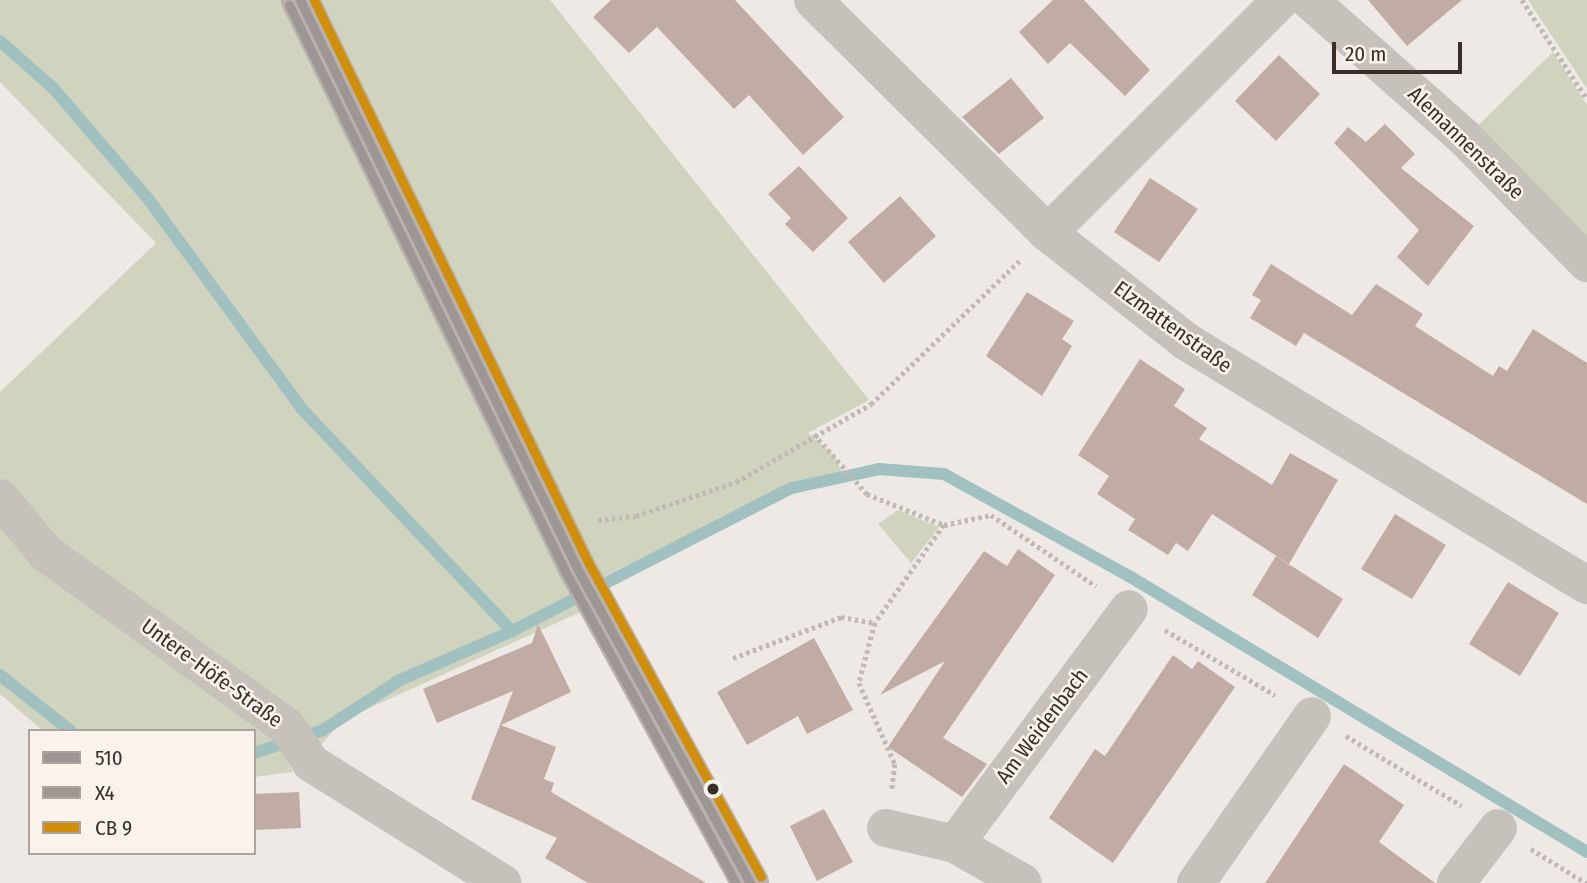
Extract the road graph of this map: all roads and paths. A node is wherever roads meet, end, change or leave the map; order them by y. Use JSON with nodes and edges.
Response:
{"nodes":[{"id":1,"x":300,"y":0,"type":"edge"},
{"id":2,"x":813,"y":0,"type":"edge"},
{"id":3,"x":1281,"y":0,"type":"edge"},
{"id":4,"x":1309,"y":0,"type":"edge"},
{"id":5,"x":1522,"y":0,"type":"edge"},
{"id":6,"x":1587,"y":99,"type":"edge"},
{"id":7,"x":1048,"y":233,"type":"junction"},
{"id":8,"x":1587,"y":263,"type":"edge"},
{"id":9,"x":814,"y":434,"type":"junction"},
{"id":10,"x":0,"y":498,"type":"edge"},
{"id":11,"x":636,"y":516,"type":"dead end"},
{"id":12,"x":944,"y":525,"type":"junction"},
{"id":13,"x":1587,"y":585,"type":"edge"},
{"id":14,"x":1129,"y":609,"type":"junction"},
{"id":15,"x":875,"y":623,"type":"junction"},
{"id":16,"x":733,"y":658,"type":"dead end"},
{"id":17,"x":1312,"y":716,"type":"junction"},
{"id":18,"x":886,"y":828,"type":"joint"},
{"id":19,"x":1498,"y":828,"type":"junction"},
{"id":20,"x":955,"y":844,"type":"junction"},
{"id":21,"x":502,"y":883,"type":"edge"},
{"id":22,"x":750,"y":883,"type":"edge"},
{"id":23,"x":1023,"y":883,"type":"edge"},
{"id":24,"x":1196,"y":883,"type":"edge"},
{"id":25,"x":1457,"y":883,"type":"edge"},
{"id":26,"x":1586,"y":883,"type":"edge"}],
"edges":[{"from":1,"to":22,"type":"street"},
{"from":2,"to":7,"type":"street","name":"Elzmattenstraße"},
{"from":3,"to":7,"type":"street"},
{"from":4,"to":8,"type":"street","name":"Alemannenstraße"},
{"from":5,"to":6,"type":"path"},
{"from":7,"to":9,"type":"path"},
{"from":7,"to":13,"type":"street","name":"Elzmattenstraße"},
{"from":9,"to":11,"type":"path"},
{"from":9,"to":12,"type":"path"},
{"from":10,"to":21,"type":"street","name":"Untere-Höfe-Straße"},
{"from":12,"to":14,"type":"path"},
{"from":12,"to":15,"type":"path"},
{"from":14,"to":17,"type":"path"},
{"from":14,"to":20,"type":"street","name":"Am Weidenbach"},
{"from":15,"to":16,"type":"path"},
{"from":15,"to":18,"type":"path"},
{"from":17,"to":19,"type":"path"},
{"from":17,"to":24,"type":"street"},
{"from":18,"to":20,"type":"street"},
{"from":19,"to":25,"type":"street"},
{"from":19,"to":26,"type":"path"},
{"from":20,"to":23,"type":"street"}]}
